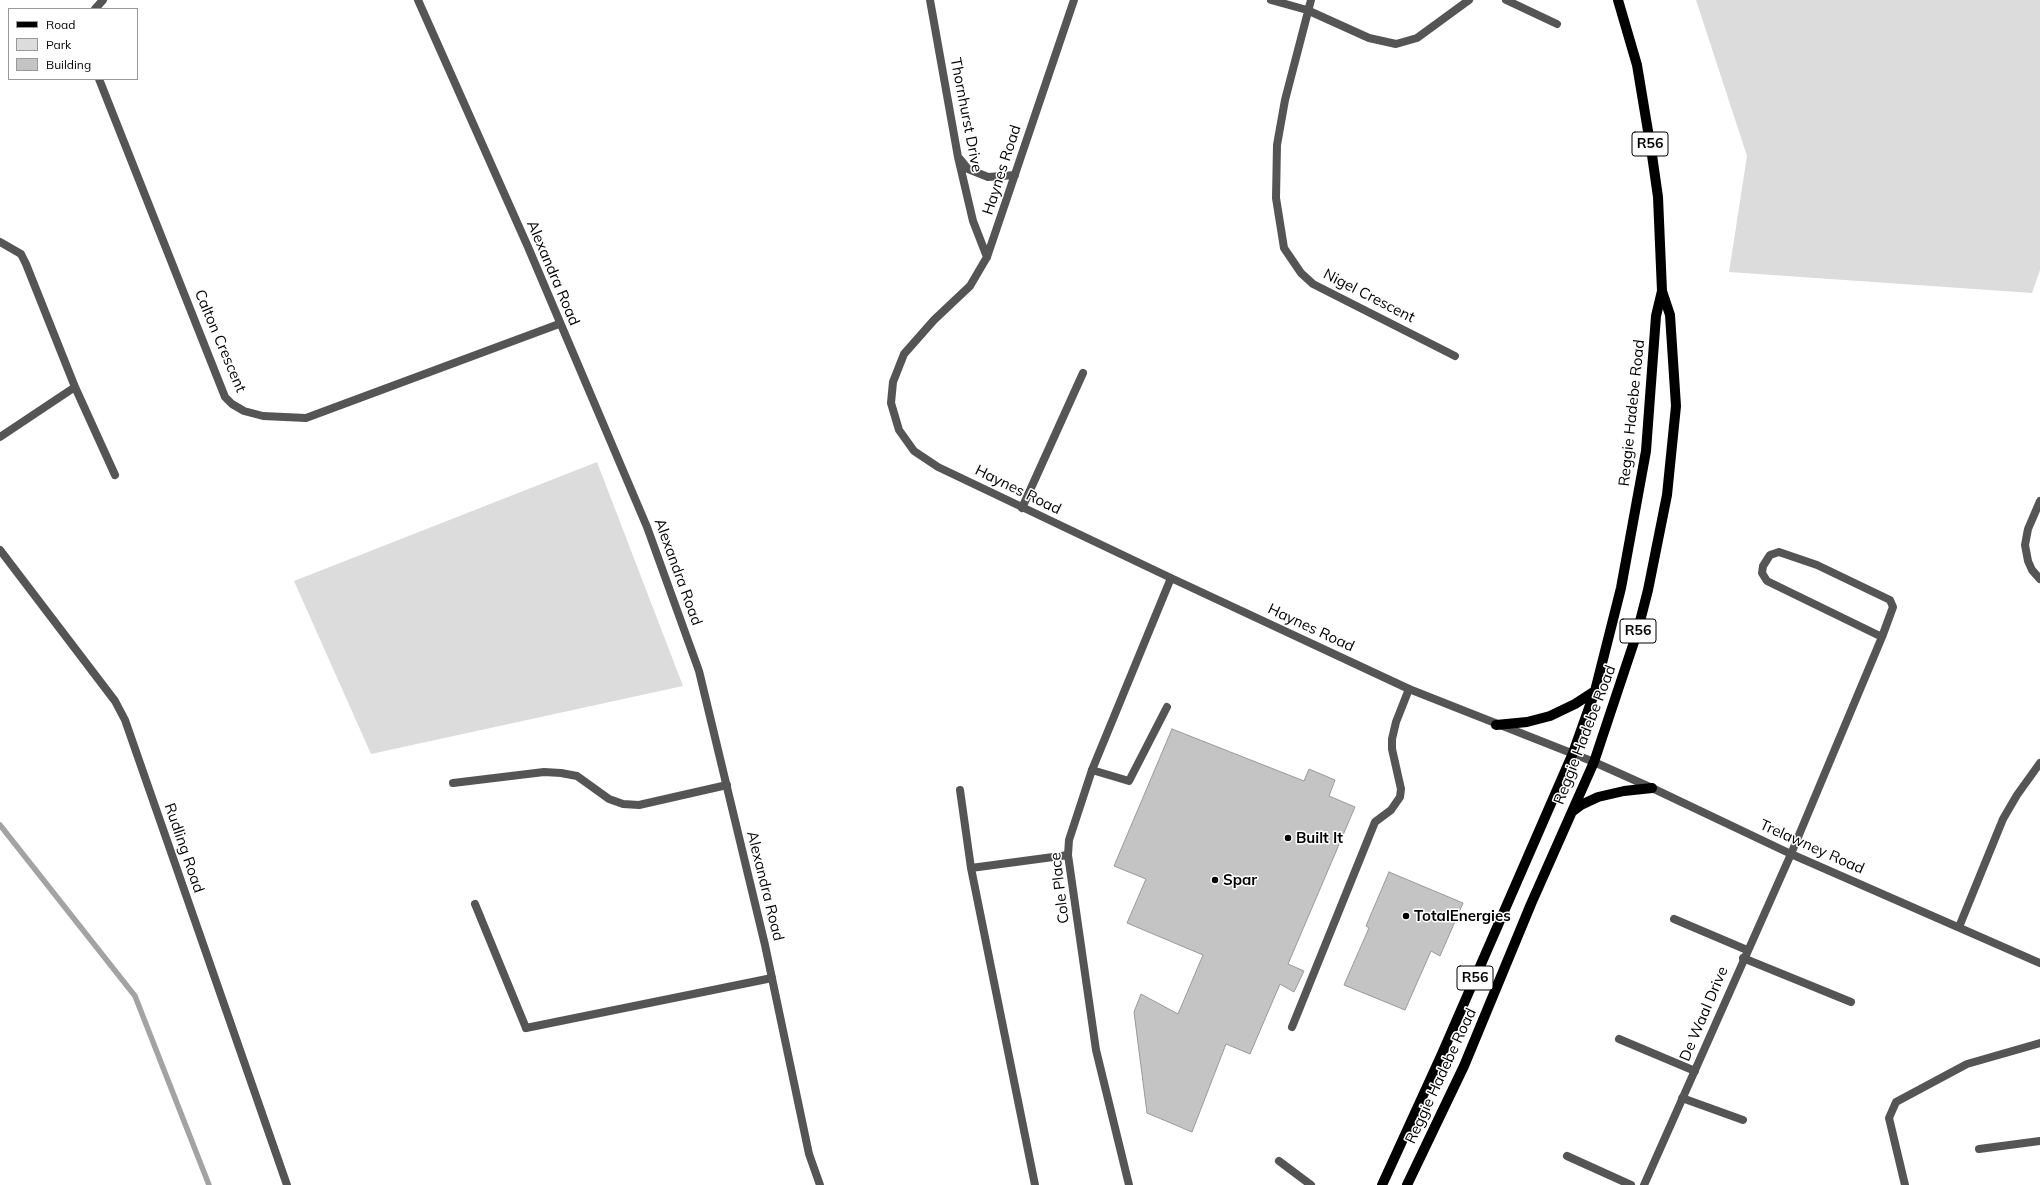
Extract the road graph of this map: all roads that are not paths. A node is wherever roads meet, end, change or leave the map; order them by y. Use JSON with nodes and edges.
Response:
{"nodes":[{"id":1,"x":103,"y":0,"type":"edge"},
{"id":2,"x":418,"y":0,"type":"edge"},
{"id":3,"x":930,"y":0,"type":"edge"},
{"id":4,"x":1074,"y":0,"type":"edge"},
{"id":5,"x":1271,"y":0,"type":"edge"},
{"id":6,"x":1311,"y":0,"type":"edge"},
{"id":7,"x":1469,"y":0,"type":"edge"},
{"id":8,"x":1506,"y":0,"type":"edge"},
{"id":9,"x":1618,"y":0,"type":"edge"},
{"id":10,"x":96,"y":8,"type":"edge"},
{"id":11,"x":1308,"y":10,"type":"junction"},
{"id":12,"x":1556,"y":24,"type":"dead end"},
{"id":13,"x":99,"y":80,"type":"edge"},
{"id":14,"x":958,"y":157,"type":"junction"},
{"id":15,"x":1015,"y":175,"type":"junction"},
{"id":16,"x":0,"y":242,"type":"edge"},
{"id":17,"x":987,"y":257,"type":"junction"},
{"id":18,"x":1662,"y":291,"type":"junction"},
{"id":19,"x":559,"y":324,"type":"junction"},
{"id":20,"x":1455,"y":356,"type":"dead end"},
{"id":21,"x":1083,"y":373,"type":"dead end"},
{"id":22,"x":75,"y":386,"type":"junction"},
{"id":23,"x":0,"y":437,"type":"edge"},
{"id":24,"x":115,"y":475,"type":"dead end"},
{"id":25,"x":2040,"y":501,"type":"edge"},
{"id":26,"x":1022,"y":508,"type":"junction"},
{"id":27,"x":0,"y":550,"type":"edge"},
{"id":28,"x":1171,"y":578,"type":"junction"},
{"id":29,"x":2040,"y":579,"type":"edge"},
{"id":30,"x":1882,"y":637,"type":"junction"},
{"id":31,"x":1409,"y":689,"type":"junction"},
{"id":32,"x":1595,"y":691,"type":"junction"},
{"id":33,"x":1167,"y":707,"type":"dead end"},
{"id":34,"x":1496,"y":725,"type":"junction"},
{"id":35,"x":1573,"y":753,"type":"junction"},
{"id":36,"x":1594,"y":762,"type":"junction"},
{"id":37,"x":2040,"y":763,"type":"edge"},
{"id":38,"x":1092,"y":770,"type":"junction"},
{"id":39,"x":452,"y":783,"type":"dead end"},
{"id":40,"x":727,"y":785,"type":"junction"},
{"id":41,"x":1652,"y":788,"type":"junction"},
{"id":42,"x":960,"y":790,"type":"dead end"},
{"id":43,"x":1572,"y":813,"type":"junction"},
{"id":44,"x":1791,"y":854,"type":"junction"},
{"id":45,"x":1068,"y":855,"type":"junction"},
{"id":46,"x":971,"y":868,"type":"junction"},
{"id":47,"x":475,"y":904,"type":"dead end"},
{"id":48,"x":1674,"y":919,"type":"dead end"},
{"id":49,"x":1958,"y":927,"type":"junction"},
{"id":50,"x":1747,"y":950,"type":"junction"},
{"id":51,"x":1743,"y":958,"type":"junction"},
{"id":52,"x":2040,"y":963,"type":"edge"},
{"id":53,"x":772,"y":978,"type":"junction"},
{"id":54,"x":1851,"y":1002,"type":"dead end"},
{"id":55,"x":1292,"y":1027,"type":"dead end"},
{"id":56,"x":1619,"y":1039,"type":"dead end"},
{"id":57,"x":2040,"y":1043,"type":"edge"},
{"id":58,"x":1695,"y":1071,"type":"junction"},
{"id":59,"x":1682,"y":1098,"type":"junction"},
{"id":60,"x":1743,"y":1120,"type":"dead end"},
{"id":61,"x":2040,"y":1141,"type":"edge"},
{"id":62,"x":1979,"y":1149,"type":"dead end"},
{"id":63,"x":1567,"y":1156,"type":"dead end"},
{"id":64,"x":1279,"y":1161,"type":"dead end"},
{"id":65,"x":287,"y":1185,"type":"edge"},
{"id":66,"x":820,"y":1185,"type":"edge"},
{"id":67,"x":1035,"y":1185,"type":"edge"},
{"id":68,"x":1129,"y":1185,"type":"edge"},
{"id":69,"x":1311,"y":1185,"type":"edge"},
{"id":70,"x":1382,"y":1185,"type":"edge"},
{"id":71,"x":1407,"y":1185,"type":"edge"},
{"id":72,"x":1631,"y":1185,"type":"edge"},
{"id":73,"x":1644,"y":1185,"type":"edge"},
{"id":74,"x":1905,"y":1185,"type":"edge"}],
"edges":[{"from":1,"to":10,"type":"street"},
{"from":2,"to":19,"type":"street","name":"Alexandra Road"},
{"from":3,"to":14,"type":"street","name":"Thornhurst Drive"},
{"from":4,"to":15,"type":"street","name":"Haynes Road"},
{"from":5,"to":11,"type":"street"},
{"from":6,"to":11,"type":"street","name":"Nigel Crescent"},
{"from":7,"to":11,"type":"street"},
{"from":8,"to":12,"type":"street"},
{"from":9,"to":18,"type":"main road","name":"Reggie Hadebe Road","number":"R56"},
{"from":11,"to":20,"type":"street","name":"Nigel Crescent"},
{"from":13,"to":19,"type":"street","name":"Calton Crescent"},
{"from":14,"to":15,"type":"street"},
{"from":14,"to":17,"type":"street","name":"Thornhurst Drive"},
{"from":15,"to":17,"type":"street","name":"Haynes Road"},
{"from":16,"to":22,"type":"street"},
{"from":17,"to":26,"type":"street","name":"Haynes Road"},
{"from":18,"to":32,"type":"main road","name":"Reggie Hadebe Road","number":"R56"},
{"from":18,"to":36,"type":"main road","name":"Reggie Hadebe Road","number":"R56"},
{"from":19,"to":40,"type":"street","name":"Alexandra Road"},
{"from":21,"to":26,"type":"street"},
{"from":22,"to":23,"type":"street"},
{"from":22,"to":24,"type":"street"},
{"from":25,"to":29,"type":"street"},
{"from":26,"to":28,"type":"street","name":"Haynes Road"},
{"from":27,"to":65,"type":"street","name":"Rudling Road"},
{"from":28,"to":31,"type":"street","name":"Haynes Road"},
{"from":28,"to":38,"type":"street","name":"Cole Place"},
{"from":30,"to":30,"type":"street","name":"De Waal Drive"},
{"from":30,"to":44,"type":"street","name":"De Waal Drive"},
{"from":31,"to":34,"type":"street","name":"Haynes Road"},
{"from":31,"to":55,"type":"street"},
{"from":32,"to":34,"type":"main road"},
{"from":32,"to":35,"type":"main road","name":"Reggie Hadebe Road","number":"R56"},
{"from":33,"to":38,"type":"street"},
{"from":34,"to":35,"type":"street","name":"Haynes Road"},
{"from":35,"to":36,"type":"street","name":"Trelawney Road"},
{"from":35,"to":70,"type":"main road","name":"Reggie Hadebe Road","number":"R56"},
{"from":36,"to":41,"type":"street","name":"Trelawney Road"},
{"from":36,"to":43,"type":"main road","name":"Reggie Hadebe Road","number":"R56"},
{"from":37,"to":49,"type":"street"},
{"from":38,"to":45,"type":"street","name":"Cole Place"},
{"from":39,"to":40,"type":"street"},
{"from":40,"to":53,"type":"street","name":"Alexandra Road"},
{"from":41,"to":43,"type":"main road"},
{"from":41,"to":44,"type":"street","name":"Trelawney Road"},
{"from":42,"to":46,"type":"street"},
{"from":43,"to":71,"type":"main road","name":"Reggie Hadebe Road","number":"R56"},
{"from":44,"to":49,"type":"street","name":"Trelawney Road"},
{"from":44,"to":50,"type":"street","name":"De Waal Drive"},
{"from":45,"to":46,"type":"street"},
{"from":45,"to":68,"type":"street","name":"Cole Place"},
{"from":46,"to":67,"type":"street"},
{"from":47,"to":53,"type":"street"},
{"from":48,"to":50,"type":"street"},
{"from":49,"to":52,"type":"street","name":"Trelawney Road"},
{"from":50,"to":51,"type":"street","name":"De Waal Drive"},
{"from":51,"to":54,"type":"street"},
{"from":51,"to":58,"type":"street","name":"De Waal Drive"},
{"from":53,"to":66,"type":"street","name":"Alexandra Road"},
{"from":56,"to":58,"type":"street"},
{"from":57,"to":74,"type":"street"},
{"from":58,"to":59,"type":"street","name":"De Waal Drive"},
{"from":59,"to":60,"type":"street"},
{"from":59,"to":73,"type":"street","name":"De Waal Drive"},
{"from":61,"to":62,"type":"street"},
{"from":63,"to":72,"type":"street"},
{"from":64,"to":69,"type":"street"}]}
